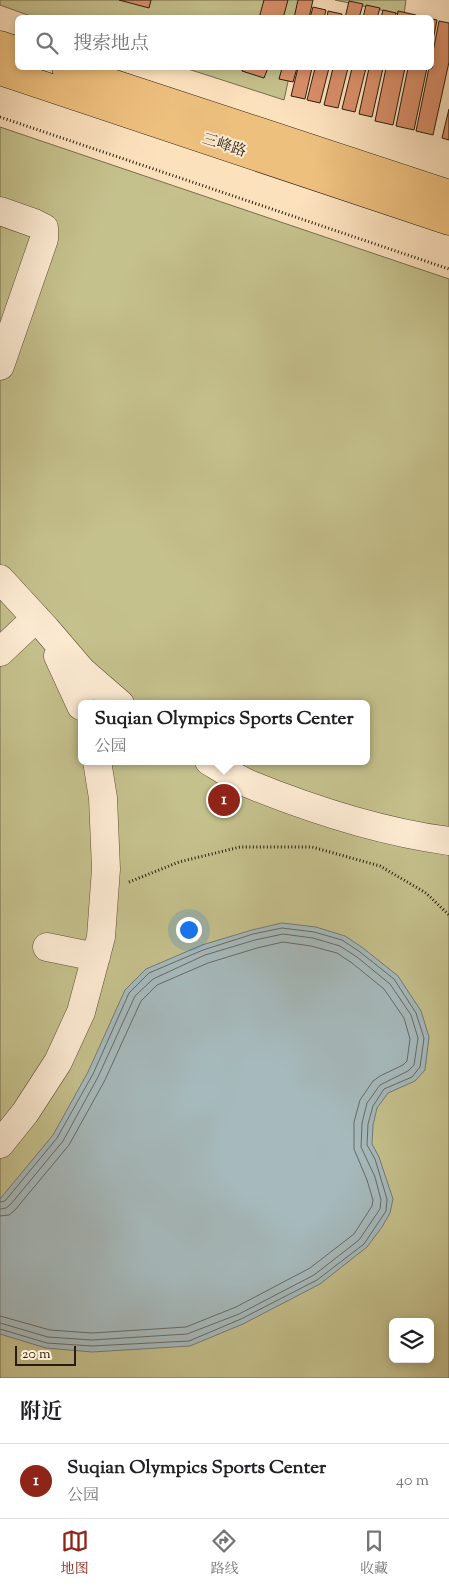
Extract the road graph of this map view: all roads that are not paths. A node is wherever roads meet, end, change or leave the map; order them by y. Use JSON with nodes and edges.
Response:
{"nodes":[{"id":1,"x":0,"y":45,"type":"edge"},
{"id":2,"x":15,"y":50,"type":"edge"},
{"id":3,"x":72,"y":70,"type":"edge"},
{"id":4,"x":0,"y":71,"type":"edge"},
{"id":5,"x":449,"y":194,"type":"edge"},
{"id":6,"x":0,"y":212,"type":"edge"},
{"id":7,"x":449,"y":221,"type":"edge"},
{"id":8,"x":0,"y":366,"type":"edge"},
{"id":9,"x":3,"y":589,"type":"edge"},
{"id":10,"x":41,"y":624,"type":"junction"},
{"id":11,"x":0,"y":652,"type":"edge"},
{"id":12,"x":79,"y":700,"type":"edge"},
{"id":13,"x":115,"y":700,"type":"edge"},
{"id":14,"x":98,"y":765,"type":"edge"},
{"id":15,"x":216,"y":765,"type":"edge"},
{"id":16,"x":448,"y":838,"type":"edge"},
{"id":17,"x":47,"y":947,"type":"dead end"},
{"id":18,"x":96,"y":957,"type":"junction"},
{"id":19,"x":0,"y":1144,"type":"edge"}],
"edges":[{"from":1,"to":2,"type":"main road"},
{"from":3,"to":5,"type":"main road","name":"三峰路"},
{"from":4,"to":7,"type":"main road","name":"三峰路"},
{"from":6,"to":8,"type":"lane"},
{"from":9,"to":10,"type":"lane"},
{"from":10,"to":11,"type":"lane"},
{"from":10,"to":12,"type":"lane"},
{"from":10,"to":13,"type":"lane"},
{"from":14,"to":18,"type":"lane"},
{"from":15,"to":16,"type":"lane"},
{"from":17,"to":18,"type":"lane"},
{"from":18,"to":19,"type":"lane"}]}
